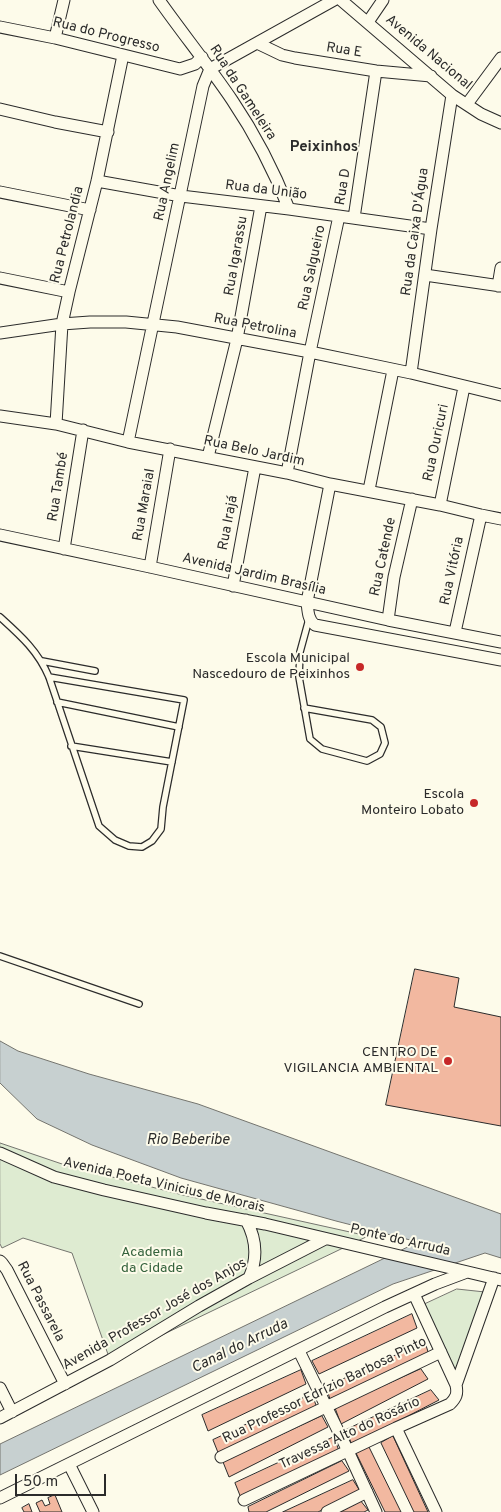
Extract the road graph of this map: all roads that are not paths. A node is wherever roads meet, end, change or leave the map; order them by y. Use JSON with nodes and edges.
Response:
{"nodes":[{"id":1,"x":64,"y":0,"type":"edge"},
{"id":2,"x":174,"y":0,"type":"edge"},
{"id":3,"x":334,"y":0,"type":"edge"},
{"id":4,"x":341,"y":0,"type":"edge"},
{"id":5,"x":383,"y":0,"type":"edge"},
{"id":6,"x":162,"y":3,"type":"edge"},
{"id":7,"x":368,"y":22,"type":"junction"},
{"id":8,"x":0,"y":27,"type":"edge"},
{"id":9,"x":55,"y":38,"type":"junction"},
{"id":10,"x":257,"y":43,"type":"junction"},
{"id":11,"x":123,"y":55,"type":"junction"},
{"id":12,"x":202,"y":57,"type":"junction"},
{"id":13,"x":501,"y":58,"type":"edge"},
{"id":14,"x":210,"y":69,"type":"junction"},
{"id":15,"x":376,"y":71,"type":"junction"},
{"id":16,"x":431,"y":76,"type":"junction"},
{"id":17,"x":452,"y":95,"type":"junction"},
{"id":18,"x":467,"y":104,"type":"junction"},
{"id":19,"x":0,"y":109,"type":"edge"},
{"id":20,"x":501,"y":123,"type":"edge"},
{"id":21,"x":108,"y":132,"type":"junction"},
{"id":22,"x":97,"y":181,"type":"junction"},
{"id":23,"x":0,"y":192,"type":"edge"},
{"id":24,"x":181,"y":196,"type":"junction"},
{"id":25,"x":261,"y":206,"type":"junction"},
{"id":26,"x":289,"y":209,"type":"junction"},
{"id":27,"x":90,"y":210,"type":"junction"},
{"id":28,"x":339,"y":216,"type":"junction"},
{"id":29,"x":354,"y":218,"type":"junction"},
{"id":30,"x":431,"y":229,"type":"junction"},
{"id":31,"x":501,"y":268,"type":"edge"},
{"id":32,"x":424,"y":275,"type":"junction"},
{"id":33,"x":0,"y":278,"type":"edge"},
{"id":34,"x":499,"y":286,"type":"edge"},
{"id":35,"x":69,"y":292,"type":"junction"},
{"id":36,"x":62,"y":324,"type":"junction"},
{"id":37,"x":152,"y":324,"type":"junction"},
{"id":38,"x":0,"y":333,"type":"edge"},
{"id":39,"x":237,"y":339,"type":"junction"},
{"id":40,"x":310,"y":352,"type":"junction"},
{"id":41,"x":393,"y":370,"type":"junction"},
{"id":42,"x":411,"y":373,"type":"junction"},
{"id":43,"x":464,"y":387,"type":"junction"},
{"id":44,"x":501,"y":395,"type":"edge"},
{"id":45,"x":0,"y":416,"type":"edge"},
{"id":46,"x":56,"y":424,"type":"junction"},
{"id":47,"x":83,"y":430,"type":"junction"},
{"id":48,"x":128,"y":442,"type":"junction"},
{"id":49,"x":170,"y":449,"type":"junction"},
{"id":50,"x":208,"y":457,"type":"junction"},
{"id":51,"x":255,"y":467,"type":"junction"},
{"id":52,"x":287,"y":473,"type":"junction"},
{"id":53,"x":330,"y":484,"type":"junction"},
{"id":54,"x":369,"y":490,"type":"junction"},
{"id":55,"x":412,"y":500,"type":"junction"},
{"id":56,"x":440,"y":505,"type":"junction"},
{"id":57,"x":481,"y":515,"type":"junction"},
{"id":58,"x":501,"y":519,"type":"edge"},
{"id":59,"x":0,"y":535,"type":"edge"},
{"id":60,"x":64,"y":549,"type":"junction"},
{"id":61,"x":150,"y":567,"type":"junction"},
{"id":62,"x":233,"y":586,"type":"junction"},
{"id":63,"x":307,"y":602,"type":"junction"},
{"id":64,"x":0,"y":617,"type":"edge"},
{"id":65,"x":309,"y":618,"type":"junction"},
{"id":66,"x":388,"y":620,"type":"junction"},
{"id":67,"x":455,"y":632,"type":"junction"},
{"id":68,"x":501,"y":642,"type":"edge"},
{"id":69,"x":501,"y":660,"type":"edge"},
{"id":70,"x":42,"y":661,"type":"junction"},
{"id":71,"x":95,"y":671,"type":"dead end"},
{"id":72,"x":49,"y":677,"type":"junction"},
{"id":73,"x":57,"y":702,"type":"junction"},
{"id":74,"x":304,"y":708,"type":"junction"},
{"id":75,"x":179,"y":727,"type":"junction"},
{"id":76,"x":71,"y":746,"type":"junction"},
{"id":77,"x":172,"y":762,"type":"junction"},
{"id":78,"x":0,"y":956,"type":"edge"},
{"id":79,"x":139,"y":1004,"type":"dead end"},
{"id":80,"x":0,"y":1154,"type":"edge"},
{"id":81,"x":246,"y":1220,"type":"junction"},
{"id":82,"x":331,"y":1240,"type":"junction"},
{"id":83,"x":0,"y":1262,"type":"edge"},
{"id":84,"x":467,"y":1272,"type":"junction"},
{"id":85,"x":248,"y":1278,"type":"junction"},
{"id":86,"x":497,"y":1279,"type":"edge"},
{"id":87,"x":414,"y":1294,"type":"junction"},
{"id":88,"x":299,"y":1351,"type":"junction"},
{"id":89,"x":441,"y":1352,"type":"junction"},
{"id":90,"x":65,"y":1384,"type":"junction"},
{"id":91,"x":456,"y":1385,"type":"junction"},
{"id":92,"x":0,"y":1388,"type":"edge"},
{"id":93,"x":326,"y":1407,"type":"junction"},
{"id":94,"x":12,"y":1412,"type":"junction"},
{"id":95,"x":0,"y":1418,"type":"edge"},
{"id":96,"x":396,"y":1428,"type":"junction"},
{"id":97,"x":348,"y":1451,"type":"junction"},
{"id":98,"x":221,"y":1457,"type":"dead end"},
{"id":99,"x":69,"y":1464,"type":"junction"},
{"id":100,"x":367,"y":1492,"type":"junction"},
{"id":101,"x":0,"y":1498,"type":"edge"},
{"id":102,"x":244,"y":1500,"type":"dead end"},
{"id":103,"x":88,"y":1510,"type":"edge"},
{"id":104,"x":326,"y":1512,"type":"edge"},
{"id":105,"x":376,"y":1512,"type":"edge"},
{"id":106,"x":436,"y":1512,"type":"edge"}],
"edges":[{"from":1,"to":9,"type":"street"},
{"from":2,"to":6,"type":"street"},
{"from":3,"to":10,"type":"street"},
{"from":4,"to":7,"type":"street","name":"Avenida Nacional"},
{"from":5,"to":7,"type":"street"},
{"from":6,"to":12,"type":"street","name":"Rua da Gameleira"},
{"from":7,"to":16,"type":"street","name":"Avenida Nacional"},
{"from":8,"to":9,"type":"street","name":"Rua do Progresso"},
{"from":9,"to":11,"type":"street","name":"Rua do Progresso"},
{"from":10,"to":14,"type":"street"},
{"from":10,"to":15,"type":"street","name":"Rua E"},
{"from":11,"to":12,"type":"street","name":"Rua do Progresso"},
{"from":11,"to":21,"type":"street","name":"Rua Petrolandia"},
{"from":12,"to":14,"type":"street","name":"Rua da Gameleira"},
{"from":13,"to":18,"type":"street"},
{"from":14,"to":24,"type":"street","name":"Rua Angelim"},
{"from":14,"to":26,"type":"street","name":"Rua da Gameleira"},
{"from":15,"to":16,"type":"street","name":"Rua E"},
{"from":15,"to":29,"type":"street","name":"Rua D"},
{"from":16,"to":17,"type":"street","name":"Avenida Nacional"},
{"from":17,"to":18,"type":"street","name":"Avenida Nacional"},
{"from":17,"to":30,"type":"street","name":"Rua da Caixa D'Água"},
{"from":18,"to":20,"type":"street","name":"Avenida Nacional"},
{"from":19,"to":21,"type":"street"},
{"from":21,"to":22,"type":"street","name":"Rua Petrolandia"},
{"from":22,"to":24,"type":"street","name":"Rua da União"},
{"from":22,"to":27,"type":"street","name":"Rua Petrolandia"},
{"from":23,"to":27,"type":"street"},
{"from":24,"to":25,"type":"street","name":"Rua da União"},
{"from":24,"to":37,"type":"street","name":"Rua Angelim"},
{"from":25,"to":26,"type":"street","name":"Rua da União"},
{"from":25,"to":39,"type":"street","name":"Rua Igarassu"},
{"from":26,"to":28,"type":"street","name":"Rua da União"},
{"from":27,"to":35,"type":"street","name":"Rua Petrolandia"},
{"from":28,"to":29,"type":"street","name":"Rua da União"},
{"from":28,"to":40,"type":"street","name":"Rua Salgueiro"},
{"from":29,"to":30,"type":"street","name":"Rua da União"},
{"from":30,"to":32,"type":"street","name":"Rua da Caixa D'Água"},
{"from":31,"to":34,"type":"street"},
{"from":32,"to":34,"type":"street"},
{"from":32,"to":42,"type":"street","name":"Rua da Caixa D'Água"},
{"from":33,"to":35,"type":"street"},
{"from":35,"to":36,"type":"street","name":"Rua Petrolandia"},
{"from":36,"to":37,"type":"street","name":"Rua Petrolina"},
{"from":36,"to":38,"type":"street","name":"Rua Petrolina"},
{"from":36,"to":46,"type":"street","name":"Rua Petrolandia"},
{"from":37,"to":39,"type":"street","name":"Rua Petrolina"},
{"from":37,"to":48,"type":"street","name":"Rua Angelim"},
{"from":39,"to":40,"type":"street","name":"Rua Petrolina"},
{"from":39,"to":50,"type":"street","name":"Rua Igarassu"},
{"from":40,"to":41,"type":"street","name":"Rua Petrolina"},
{"from":40,"to":52,"type":"street","name":"Rua Salgueiro"},
{"from":41,"to":42,"type":"street","name":"Rua Petrolina"},
{"from":41,"to":54,"type":"street"},
{"from":42,"to":43,"type":"street","name":"Rua Petrolina"},
{"from":43,"to":44,"type":"street","name":"Rua Petrolina"},
{"from":43,"to":56,"type":"street","name":"Rua Ouricuri"},
{"from":45,"to":46,"type":"street","name":"Rua Belo Jardim"},
{"from":46,"to":47,"type":"street","name":"Rua Belo Jardim"},
{"from":47,"to":48,"type":"street","name":"Rua Belo Jardim"},
{"from":47,"to":60,"type":"street","name":"Rua També"},
{"from":48,"to":49,"type":"street","name":"Rua Belo Jardim"},
{"from":49,"to":50,"type":"street","name":"Rua Belo Jardim"},
{"from":49,"to":61,"type":"street","name":"Rua Maraial"},
{"from":50,"to":51,"type":"street","name":"Rua Belo Jardim"},
{"from":51,"to":52,"type":"street","name":"Rua Belo Jardim"},
{"from":51,"to":62,"type":"street","name":"Rua Irajá"},
{"from":52,"to":53,"type":"street","name":"Rua Belo Jardim"},
{"from":53,"to":54,"type":"street","name":"Rua Belo Jardim"},
{"from":53,"to":63,"type":"street"},
{"from":54,"to":55,"type":"street","name":"Rua Belo Jardim"},
{"from":55,"to":56,"type":"street","name":"Rua Belo Jardim"},
{"from":55,"to":66,"type":"street","name":"Rua Catende"},
{"from":56,"to":57,"type":"street","name":"Rua Belo Jardim"},
{"from":57,"to":58,"type":"street","name":"Rua Belo Jardim"},
{"from":57,"to":67,"type":"street","name":"Rua Vitória"},
{"from":59,"to":60,"type":"street","name":"Avenida Jardim Brasília"},
{"from":60,"to":61,"type":"street","name":"Avenida Jardim Brasília"},
{"from":61,"to":62,"type":"street","name":"Avenida Jardim Brasília"},
{"from":62,"to":63,"type":"street","name":"Avenida Jardim Brasília"},
{"from":63,"to":65,"type":"street"},
{"from":63,"to":66,"type":"street","name":"Avenida Jardim Brasília"},
{"from":64,"to":70,"type":"lane"},
{"from":65,"to":69,"type":"street"},
{"from":65,"to":74,"type":"lane"},
{"from":66,"to":67,"type":"street","name":"Avenida Jardim Brasília"},
{"from":67,"to":68,"type":"street","name":"Avenida Jardim Brasília"},
{"from":70,"to":71,"type":"lane"},
{"from":70,"to":72,"type":"lane"},
{"from":72,"to":73,"type":"lane"},
{"from":72,"to":75,"type":"lane"},
{"from":73,"to":75,"type":"lane"},
{"from":73,"to":76,"type":"lane"},
{"from":74,"to":74,"type":"lane"},
{"from":75,"to":77,"type":"lane"},
{"from":76,"to":77,"type":"lane"},
{"from":76,"to":77,"type":"lane"},
{"from":78,"to":79,"type":"lane"},
{"from":80,"to":81,"type":"street","name":"Avenida Poeta Vinicius de Morais"},
{"from":81,"to":82,"type":"street","name":"Avenida Poeta Vinicius de Morais"},
{"from":81,"to":85,"type":"street"},
{"from":82,"to":84,"type":"street","name":"Ponte do Arruda"},
{"from":82,"to":85,"type":"street","name":"Avenida Professor José dos Anjos"},
{"from":83,"to":90,"type":"street","name":"Rua Passarela"},
{"from":84,"to":86,"type":"street"},
{"from":84,"to":87,"type":"street"},
{"from":85,"to":90,"type":"street","name":"Avenida Professor José dos Anjos"},
{"from":86,"to":91,"type":"street","name":"Travessa Alto do Rosário"},
{"from":87,"to":88,"type":"street"},
{"from":87,"to":89,"type":"street"},
{"from":88,"to":93,"type":"street"},
{"from":88,"to":99,"type":"street"},
{"from":89,"to":91,"type":"street"},
{"from":89,"to":93,"type":"street","name":"Rua Professor Edrízio Barbosa Pinto"},
{"from":90,"to":94,"type":"street","name":"Avenida Professor José dos Anjos"},
{"from":91,"to":96,"type":"street","name":"Travessa Alto do Rosário"},
{"from":92,"to":94,"type":"street"},
{"from":93,"to":97,"type":"street"},
{"from":93,"to":98,"type":"street","name":"Rua Professor Edrízio Barbosa Pinto"},
{"from":94,"to":95,"type":"street","name":"Avenida Professor José dos Anjos"},
{"from":96,"to":97,"type":"street","name":"Travessa Alto do Rosário"},
{"from":96,"to":106,"type":"street"},
{"from":97,"to":100,"type":"street"},
{"from":97,"to":102,"type":"street","name":"Travessa Alto do Rosário"},
{"from":99,"to":101,"type":"street"},
{"from":99,"to":103,"type":"street"},
{"from":100,"to":104,"type":"street"},
{"from":100,"to":105,"type":"street"}]}
